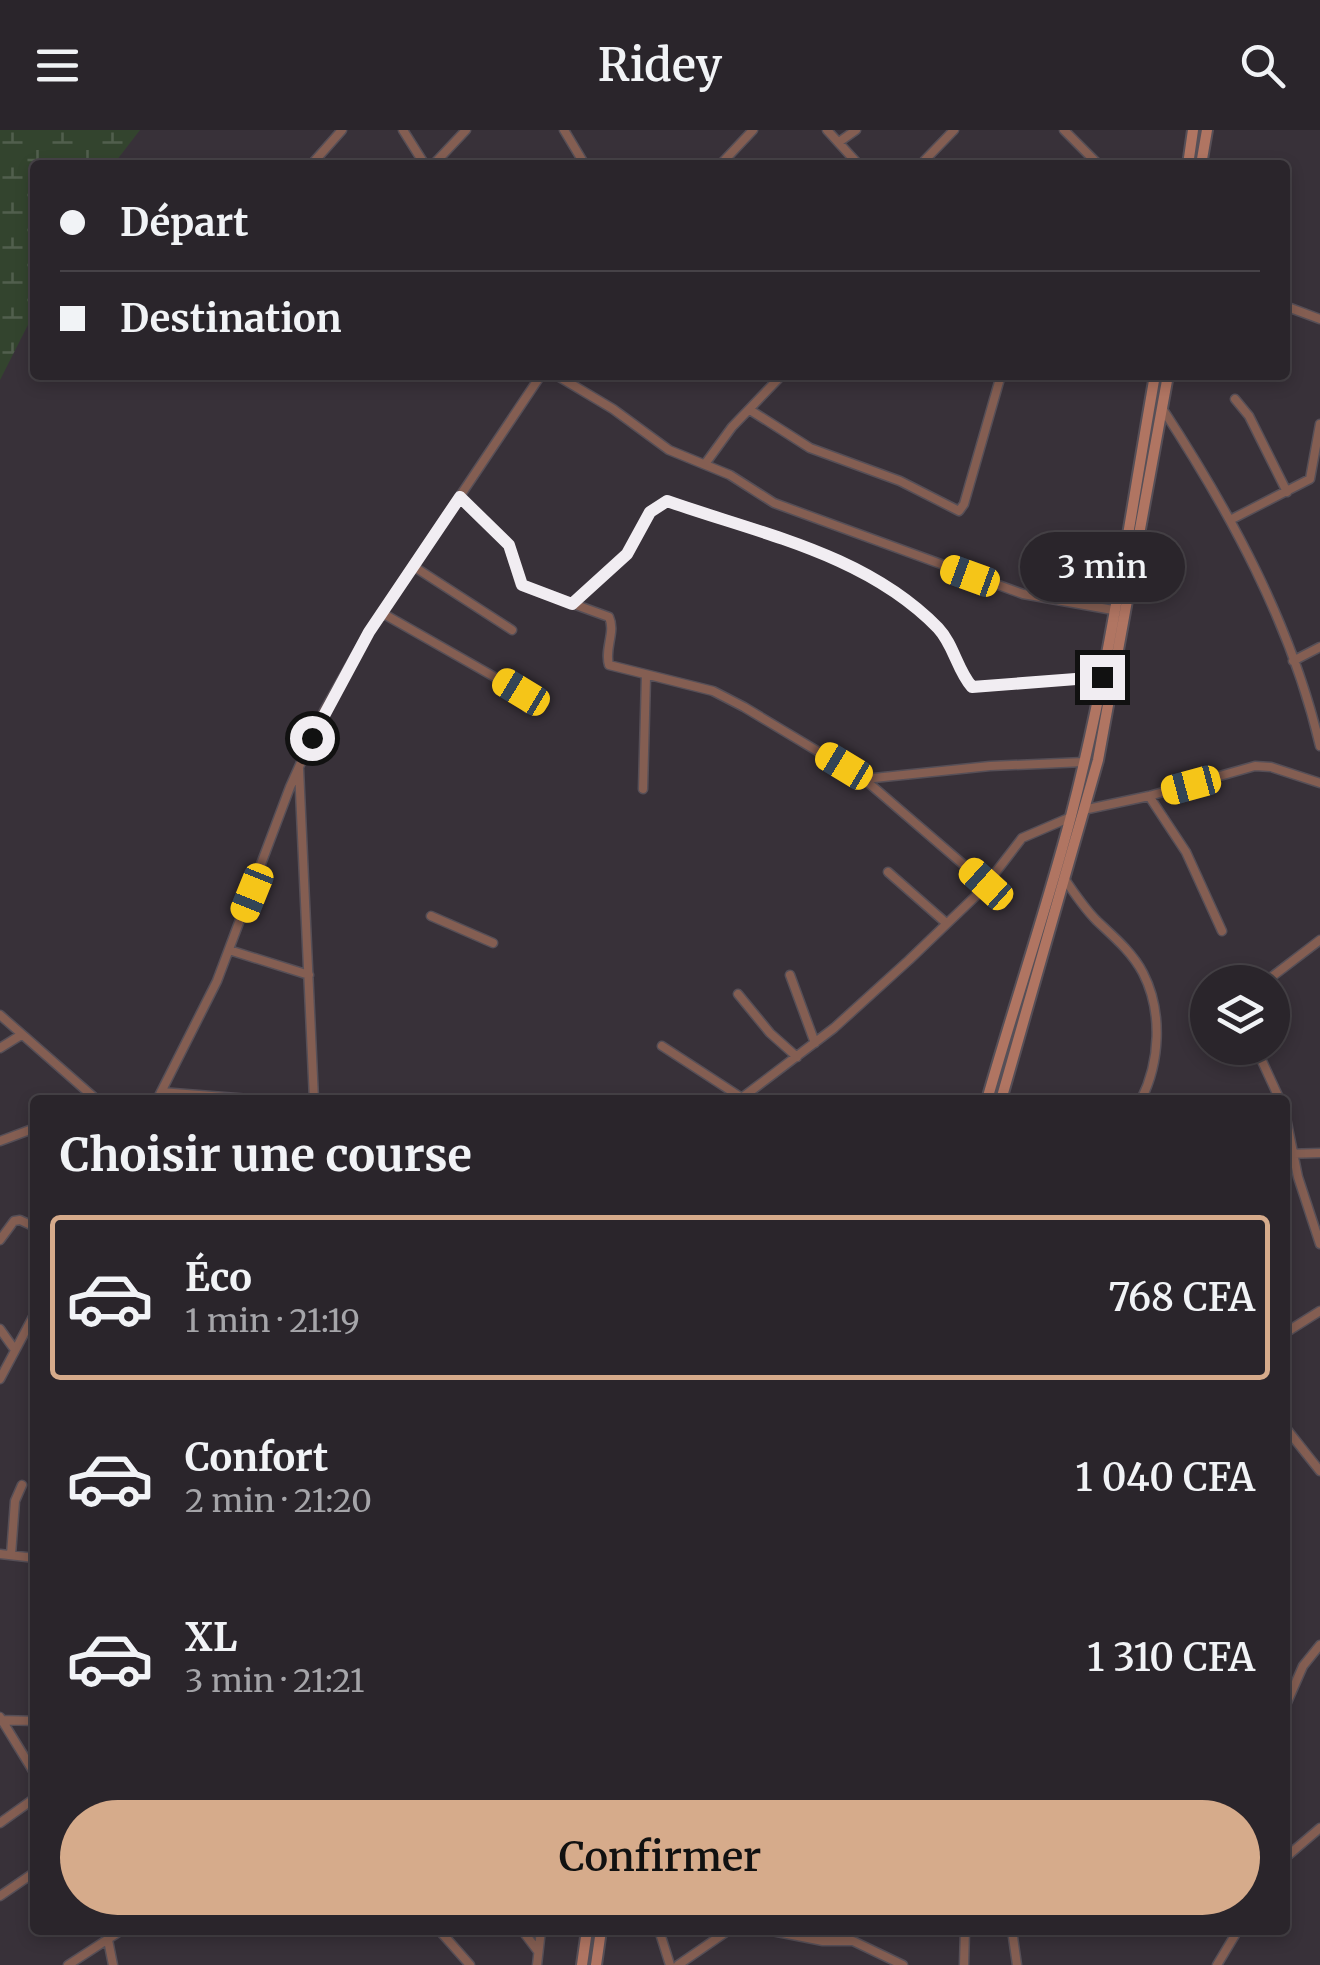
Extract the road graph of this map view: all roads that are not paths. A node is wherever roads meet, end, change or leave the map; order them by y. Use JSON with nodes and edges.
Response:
{"nodes":[{"id":1,"x":342,"y":130,"type":"edge"},
{"id":2,"x":403,"y":130,"type":"edge"},
{"id":3,"x":466,"y":130,"type":"edge"},
{"id":4,"x":564,"y":130,"type":"edge"},
{"id":5,"x":753,"y":130,"type":"edge"},
{"id":6,"x":827,"y":130,"type":"edge"},
{"id":7,"x":856,"y":130,"type":"edge"},
{"id":8,"x":954,"y":130,"type":"edge"},
{"id":9,"x":1064,"y":130,"type":"edge"},
{"id":10,"x":1193,"y":130,"type":"edge"},
{"id":11,"x":1206,"y":130,"type":"edge"},
{"id":12,"x":839,"y":142,"type":"junction"},
{"id":13,"x":315,"y":160,"type":"edge"},
{"id":14,"x":422,"y":160,"type":"edge"},
{"id":15,"x":438,"y":160,"type":"edge"},
{"id":16,"x":582,"y":160,"type":"edge"},
{"id":17,"x":725,"y":160,"type":"edge"},
{"id":18,"x":854,"y":160,"type":"edge"},
{"id":19,"x":925,"y":160,"type":"edge"},
{"id":20,"x":1094,"y":160,"type":"edge"},
{"id":21,"x":1189,"y":160,"type":"edge"},
{"id":22,"x":1202,"y":160,"type":"edge"},
{"id":23,"x":1290,"y":308,"type":"edge"},
{"id":24,"x":1320,"y":319,"type":"edge"},
{"id":25,"x":537,"y":380,"type":"edge"},
{"id":26,"x":564,"y":380,"type":"edge"},
{"id":27,"x":777,"y":380,"type":"edge"},
{"id":28,"x":999,"y":380,"type":"edge"},
{"id":29,"x":1151,"y":380,"type":"edge"},
{"id":30,"x":1167,"y":380,"type":"edge"},
{"id":31,"x":1235,"y":399,"type":"dead end"},
{"id":32,"x":1162,"y":408,"type":"junction"},
{"id":33,"x":750,"y":410,"type":"junction"},
{"id":34,"x":1320,"y":424,"type":"edge"},
{"id":35,"x":705,"y":464,"type":"junction"},
{"id":36,"x":1287,"y":492,"type":"junction"},
{"id":37,"x":460,"y":497,"type":"junction"},
{"id":38,"x":1232,"y":519,"type":"junction"},
{"id":39,"x":413,"y":566,"type":"junction"},
{"id":40,"x":572,"y":604,"type":"junction"},
{"id":41,"x":1113,"y":610,"type":"junction"},
{"id":42,"x":382,"y":613,"type":"junction"},
{"id":43,"x":512,"y":630,"type":"dead end"},
{"id":44,"x":1320,"y":647,"type":"edge"},
{"id":45,"x":1293,"y":661,"type":"junction"},
{"id":46,"x":646,"y":677,"type":"junction"},
{"id":47,"x":1102,"y":677,"type":"junction"},
{"id":48,"x":527,"y":708,"type":"dead end"},
{"id":49,"x":1320,"y":746,"type":"edge"},
{"id":50,"x":1084,"y":762,"type":"junction"},
{"id":51,"x":299,"y":765,"type":"junction"},
{"id":52,"x":864,"y":779,"type":"junction"},
{"id":53,"x":1320,"y":783,"type":"edge"},
{"id":54,"x":643,"y":790,"type":"dead end"},
{"id":55,"x":1150,"y":796,"type":"junction"},
{"id":56,"x":1086,"y":808,"type":"junction"},
{"id":57,"x":1071,"y":817,"type":"junction"},
{"id":58,"x":888,"y":872,"type":"dead end"},
{"id":59,"x":1064,"y":878,"type":"junction"},
{"id":60,"x":986,"y":884,"type":"junction"},
{"id":61,"x":431,"y":916,"type":"dead end"},
{"id":62,"x":945,"y":922,"type":"junction"},
{"id":63,"x":1222,"y":932,"type":"dead end"},
{"id":64,"x":1320,"y":940,"type":"edge"},
{"id":65,"x":493,"y":943,"type":"dead end"},
{"id":66,"x":229,"y":950,"type":"junction"},
{"id":67,"x":1287,"y":965,"type":"edge"},
{"id":68,"x":309,"y":975,"type":"junction"},
{"id":69,"x":790,"y":975,"type":"dead end"},
{"id":70,"x":738,"y":994,"type":"dead end"},
{"id":71,"x":0,"y":1014,"type":"edge"},
{"id":72,"x":21,"y":1035,"type":"junction"},
{"id":73,"x":815,"y":1043,"type":"junction"},
{"id":74,"x":662,"y":1046,"type":"dead end"},
{"id":75,"x":0,"y":1048,"type":"edge"},
{"id":76,"x":797,"y":1057,"type":"junction"},
{"id":77,"x":1264,"y":1065,"type":"edge"},
{"id":78,"x":87,"y":1095,"type":"edge"},
{"id":79,"x":160,"y":1095,"type":"edge"},
{"id":80,"x":314,"y":1095,"type":"edge"},
{"id":81,"x":734,"y":1095,"type":"edge"},
{"id":82,"x":745,"y":1095,"type":"edge"},
{"id":83,"x":988,"y":1095,"type":"edge"},
{"id":84,"x":1002,"y":1095,"type":"edge"},
{"id":85,"x":1143,"y":1095,"type":"edge"},
{"id":86,"x":1278,"y":1095,"type":"edge"},
{"id":87,"x":30,"y":1130,"type":"edge"},
{"id":88,"x":0,"y":1141,"type":"edge"},
{"id":89,"x":1290,"y":1154,"type":"edge"},
{"id":90,"x":1320,"y":1154,"type":"edge"},
{"id":91,"x":30,"y":1225,"type":"edge"},
{"id":92,"x":0,"y":1240,"type":"edge"},
{"id":93,"x":1320,"y":1244,"type":"edge"},
{"id":94,"x":1320,"y":1311,"type":"edge"},
{"id":95,"x":30,"y":1322,"type":"edge"},
{"id":96,"x":0,"y":1329,"type":"edge"},
{"id":97,"x":1290,"y":1330,"type":"edge"},
{"id":98,"x":15,"y":1350,"type":"junction"},
{"id":99,"x":0,"y":1380,"type":"edge"},
{"id":100,"x":1290,"y":1433,"type":"edge"},
{"id":101,"x":1320,"y":1470,"type":"edge"},
{"id":102,"x":22,"y":1484,"type":"dead end"},
{"id":103,"x":0,"y":1554,"type":"edge"},
{"id":104,"x":11,"y":1556,"type":"junction"},
{"id":105,"x":30,"y":1558,"type":"edge"},
{"id":106,"x":1320,"y":1644,"type":"edge"},
{"id":107,"x":1290,"y":1696,"type":"edge"},
{"id":108,"x":1,"y":1719,"type":"edge"},
{"id":109,"x":30,"y":1721,"type":"edge"},
{"id":110,"x":10,"y":1736,"type":"junction"},
{"id":111,"x":0,"y":1744,"type":"edge"},
{"id":112,"x":30,"y":1766,"type":"edge"},
{"id":113,"x":30,"y":1802,"type":"edge"},
{"id":114,"x":0,"y":1823,"type":"edge"},
{"id":115,"x":1320,"y":1828,"type":"edge"},
{"id":116,"x":1290,"y":1854,"type":"edge"},
{"id":117,"x":30,"y":1875,"type":"edge"},
{"id":118,"x":0,"y":1896,"type":"edge"},
{"id":119,"x":107,"y":1935,"type":"edge"},
{"id":120,"x":108,"y":1935,"type":"edge"},
{"id":121,"x":443,"y":1935,"type":"edge"},
{"id":122,"x":526,"y":1935,"type":"edge"},
{"id":123,"x":540,"y":1935,"type":"edge"},
{"id":124,"x":586,"y":1935,"type":"edge"},
{"id":125,"x":600,"y":1935,"type":"edge"},
{"id":126,"x":661,"y":1935,"type":"edge"},
{"id":127,"x":722,"y":1935,"type":"edge"},
{"id":128,"x":792,"y":1935,"type":"edge"},
{"id":129,"x":844,"y":1935,"type":"edge"},
{"id":130,"x":965,"y":1935,"type":"edge"},
{"id":131,"x":1013,"y":1935,"type":"edge"},
{"id":132,"x":1235,"y":1935,"type":"edge"},
{"id":133,"x":842,"y":1940,"type":"junction"},
{"id":134,"x":538,"y":1951,"type":"junction"},
{"id":135,"x":68,"y":1965,"type":"edge"},
{"id":136,"x":113,"y":1965,"type":"edge"},
{"id":137,"x":470,"y":1965,"type":"edge"},
{"id":138,"x":537,"y":1965,"type":"edge"},
{"id":139,"x":582,"y":1965,"type":"edge"},
{"id":140,"x":596,"y":1965,"type":"edge"},
{"id":141,"x":670,"y":1965,"type":"edge"},
{"id":142,"x":678,"y":1965,"type":"edge"},
{"id":143,"x":903,"y":1965,"type":"edge"},
{"id":144,"x":964,"y":1965,"type":"edge"},
{"id":145,"x":1018,"y":1965,"type":"edge"},
{"id":146,"x":1217,"y":1965,"type":"edge"}],
"edges":[{"from":1,"to":13,"type":"street"},
{"from":2,"to":14,"type":"street"},
{"from":3,"to":15,"type":"street"},
{"from":4,"to":16,"type":"street"},
{"from":5,"to":17,"type":"street"},
{"from":6,"to":12,"type":"street"},
{"from":7,"to":12,"type":"street"},
{"from":8,"to":19,"type":"street"},
{"from":9,"to":20,"type":"street"},
{"from":10,"to":21,"type":"street"},
{"from":11,"to":22,"type":"street"},
{"from":12,"to":18,"type":"street"},
{"from":23,"to":24,"type":"street"},
{"from":25,"to":37,"type":"street"},
{"from":26,"to":35,"type":"street"},
{"from":27,"to":33,"type":"street"},
{"from":28,"to":33,"type":"street"},
{"from":29,"to":41,"type":"street"},
{"from":30,"to":32,"type":"street"},
{"from":31,"to":36,"type":"street"},
{"from":32,"to":38,"type":"street"},
{"from":32,"to":56,"type":"street"},
{"from":33,"to":35,"type":"street"},
{"from":34,"to":36,"type":"street"},
{"from":35,"to":41,"type":"street"},
{"from":36,"to":38,"type":"street"},
{"from":37,"to":39,"type":"street"},
{"from":37,"to":40,"type":"street"},
{"from":38,"to":45,"type":"street"},
{"from":39,"to":42,"type":"street"},
{"from":39,"to":43,"type":"street"},
{"from":40,"to":46,"type":"street"},
{"from":40,"to":47,"type":"street"},
{"from":41,"to":47,"type":"street"},
{"from":42,"to":48,"type":"street"},
{"from":42,"to":51,"type":"street"},
{"from":44,"to":45,"type":"street"},
{"from":45,"to":49,"type":"street"},
{"from":46,"to":52,"type":"street"},
{"from":46,"to":54,"type":"street"},
{"from":47,"to":50,"type":"street"},
{"from":50,"to":52,"type":"street"},
{"from":50,"to":57,"type":"street"},
{"from":51,"to":66,"type":"street"},
{"from":51,"to":68,"type":"street"},
{"from":52,"to":60,"type":"street"},
{"from":53,"to":55,"type":"street"},
{"from":55,"to":56,"type":"street"},
{"from":55,"to":63,"type":"street"},
{"from":56,"to":57,"type":"street"},
{"from":56,"to":59,"type":"street"},
{"from":57,"to":60,"type":"street"},
{"from":57,"to":83,"type":"street"},
{"from":58,"to":62,"type":"street"},
{"from":59,"to":84,"type":"street"},
{"from":59,"to":85,"type":"street"},
{"from":60,"to":62,"type":"street"},
{"from":61,"to":65,"type":"street"},
{"from":62,"to":73,"type":"street"},
{"from":64,"to":67,"type":"street"},
{"from":66,"to":68,"type":"street"},
{"from":66,"to":79,"type":"street"},
{"from":68,"to":80,"type":"street"},
{"from":69,"to":73,"type":"street"},
{"from":70,"to":76,"type":"street"},
{"from":71,"to":72,"type":"street"},
{"from":72,"to":75,"type":"street"},
{"from":72,"to":78,"type":"street"},
{"from":73,"to":76,"type":"street"},
{"from":74,"to":81,"type":"street"},
{"from":76,"to":82,"type":"street"},
{"from":77,"to":86,"type":"street"},
{"from":87,"to":88,"type":"street"},
{"from":89,"to":90,"type":"street"},
{"from":89,"to":93,"type":"street"},
{"from":91,"to":92,"type":"street"},
{"from":94,"to":97,"type":"street"},
{"from":95,"to":98,"type":"street"},
{"from":96,"to":98,"type":"street"},
{"from":98,"to":99,"type":"street"},
{"from":100,"to":101,"type":"street"},
{"from":102,"to":104,"type":"street"},
{"from":103,"to":104,"type":"street"},
{"from":104,"to":105,"type":"street"},
{"from":106,"to":107,"type":"street"},
{"from":108,"to":109,"type":"street"},
{"from":108,"to":110,"type":"street"},
{"from":110,"to":111,"type":"street"},
{"from":110,"to":112,"type":"street"},
{"from":113,"to":114,"type":"street"},
{"from":115,"to":116,"type":"street"},
{"from":117,"to":118,"type":"street"},
{"from":119,"to":135,"type":"street"},
{"from":120,"to":136,"type":"street"},
{"from":121,"to":137,"type":"street"},
{"from":122,"to":134,"type":"street"},
{"from":123,"to":134,"type":"street"},
{"from":124,"to":139,"type":"street"},
{"from":125,"to":140,"type":"street"},
{"from":126,"to":141,"type":"street"},
{"from":127,"to":142,"type":"street"},
{"from":128,"to":133,"type":"street"},
{"from":129,"to":133,"type":"street"},
{"from":130,"to":144,"type":"street"},
{"from":131,"to":145,"type":"street"},
{"from":132,"to":146,"type":"street"},
{"from":133,"to":143,"type":"street"},
{"from":134,"to":138,"type":"street"}]}
